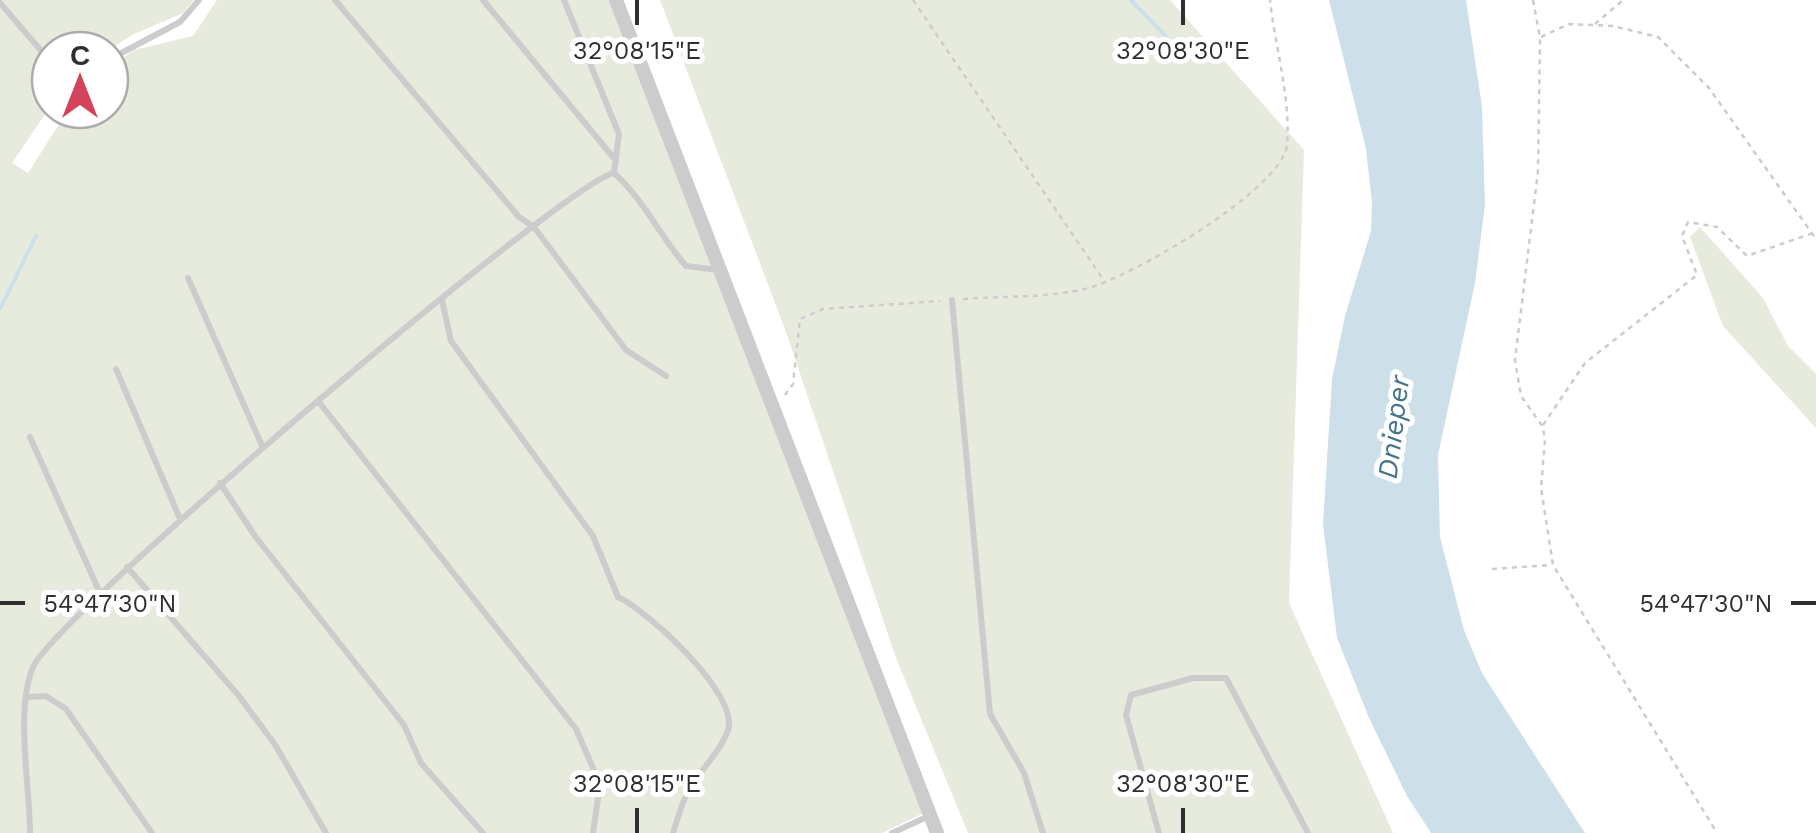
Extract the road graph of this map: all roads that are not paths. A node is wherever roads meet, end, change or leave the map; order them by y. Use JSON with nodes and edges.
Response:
{"nodes":[{"id":1,"x":199,"y":0,"type":"edge"},
{"id":2,"x":336,"y":0,"type":"edge"},
{"id":3,"x":483,"y":0,"type":"edge"},
{"id":4,"x":564,"y":0,"type":"edge"},
{"id":5,"x":616,"y":0,"type":"edge"},
{"id":6,"x":0,"y":3,"type":"edge"},
{"id":7,"x":30,"y":38,"type":"edge"},
{"id":8,"x":130,"y":48,"type":"edge"},
{"id":9,"x":613,"y":157,"type":"junction"},
{"id":10,"x":614,"y":174,"type":"junction"},
{"id":11,"x":534,"y":228,"type":"junction"},
{"id":12,"x":723,"y":270,"type":"junction"},
{"id":13,"x":188,"y":278,"type":"dead end"},
{"id":14,"x":442,"y":300,"type":"junction"},
{"id":15,"x":952,"y":300,"type":"road end"},
{"id":16,"x":116,"y":369,"type":"dead end"},
{"id":17,"x":666,"y":376,"type":"dead end"},
{"id":18,"x":319,"y":402,"type":"junction"},
{"id":19,"x":30,"y":437,"type":"dead end"},
{"id":20,"x":263,"y":448,"type":"junction"},
{"id":21,"x":220,"y":483,"type":"junction"},
{"id":22,"x":180,"y":519,"type":"junction"},
{"id":23,"x":127,"y":567,"type":"junction"},
{"id":24,"x":100,"y":593,"type":"junction"},
{"id":25,"x":28,"y":696,"type":"junction"},
{"id":26,"x":930,"y":815,"type":"junction"},
{"id":27,"x":30,"y":833,"type":"edge"},
{"id":28,"x":152,"y":833,"type":"edge"},
{"id":29,"x":326,"y":833,"type":"edge"},
{"id":30,"x":483,"y":833,"type":"edge"},
{"id":31,"x":593,"y":833,"type":"edge"},
{"id":32,"x":673,"y":833,"type":"edge"},
{"id":33,"x":892,"y":833,"type":"edge"},
{"id":34,"x":937,"y":833,"type":"edge"},
{"id":35,"x":1043,"y":833,"type":"edge"},
{"id":36,"x":1159,"y":833,"type":"edge"},
{"id":37,"x":1308,"y":833,"type":"edge"}],
"edges":[{"from":1,"to":8,"type":"lane"},
{"from":2,"to":11,"type":"lane"},
{"from":3,"to":9,"type":"lane"},
{"from":4,"to":9,"type":"lane"},
{"from":5,"to":12,"type":"street"},
{"from":6,"to":7,"type":"lane"},
{"from":9,"to":10,"type":"lane"},
{"from":10,"to":11,"type":"lane"},
{"from":10,"to":12,"type":"lane"},
{"from":11,"to":14,"type":"lane"},
{"from":11,"to":17,"type":"lane"},
{"from":12,"to":26,"type":"street"},
{"from":13,"to":20,"type":"lane"},
{"from":14,"to":18,"type":"lane"},
{"from":14,"to":32,"type":"lane"},
{"from":15,"to":35,"type":"lane"},
{"from":16,"to":22,"type":"lane"},
{"from":18,"to":20,"type":"lane"},
{"from":18,"to":31,"type":"lane"},
{"from":19,"to":24,"type":"lane"},
{"from":20,"to":21,"type":"lane"},
{"from":21,"to":22,"type":"lane"},
{"from":21,"to":30,"type":"lane"},
{"from":22,"to":23,"type":"lane"},
{"from":23,"to":24,"type":"lane"},
{"from":23,"to":29,"type":"lane"},
{"from":24,"to":25,"type":"lane"},
{"from":25,"to":27,"type":"lane"},
{"from":25,"to":28,"type":"lane"},
{"from":26,"to":33,"type":"lane"},
{"from":26,"to":34,"type":"street"},
{"from":36,"to":37,"type":"lane"}]}
